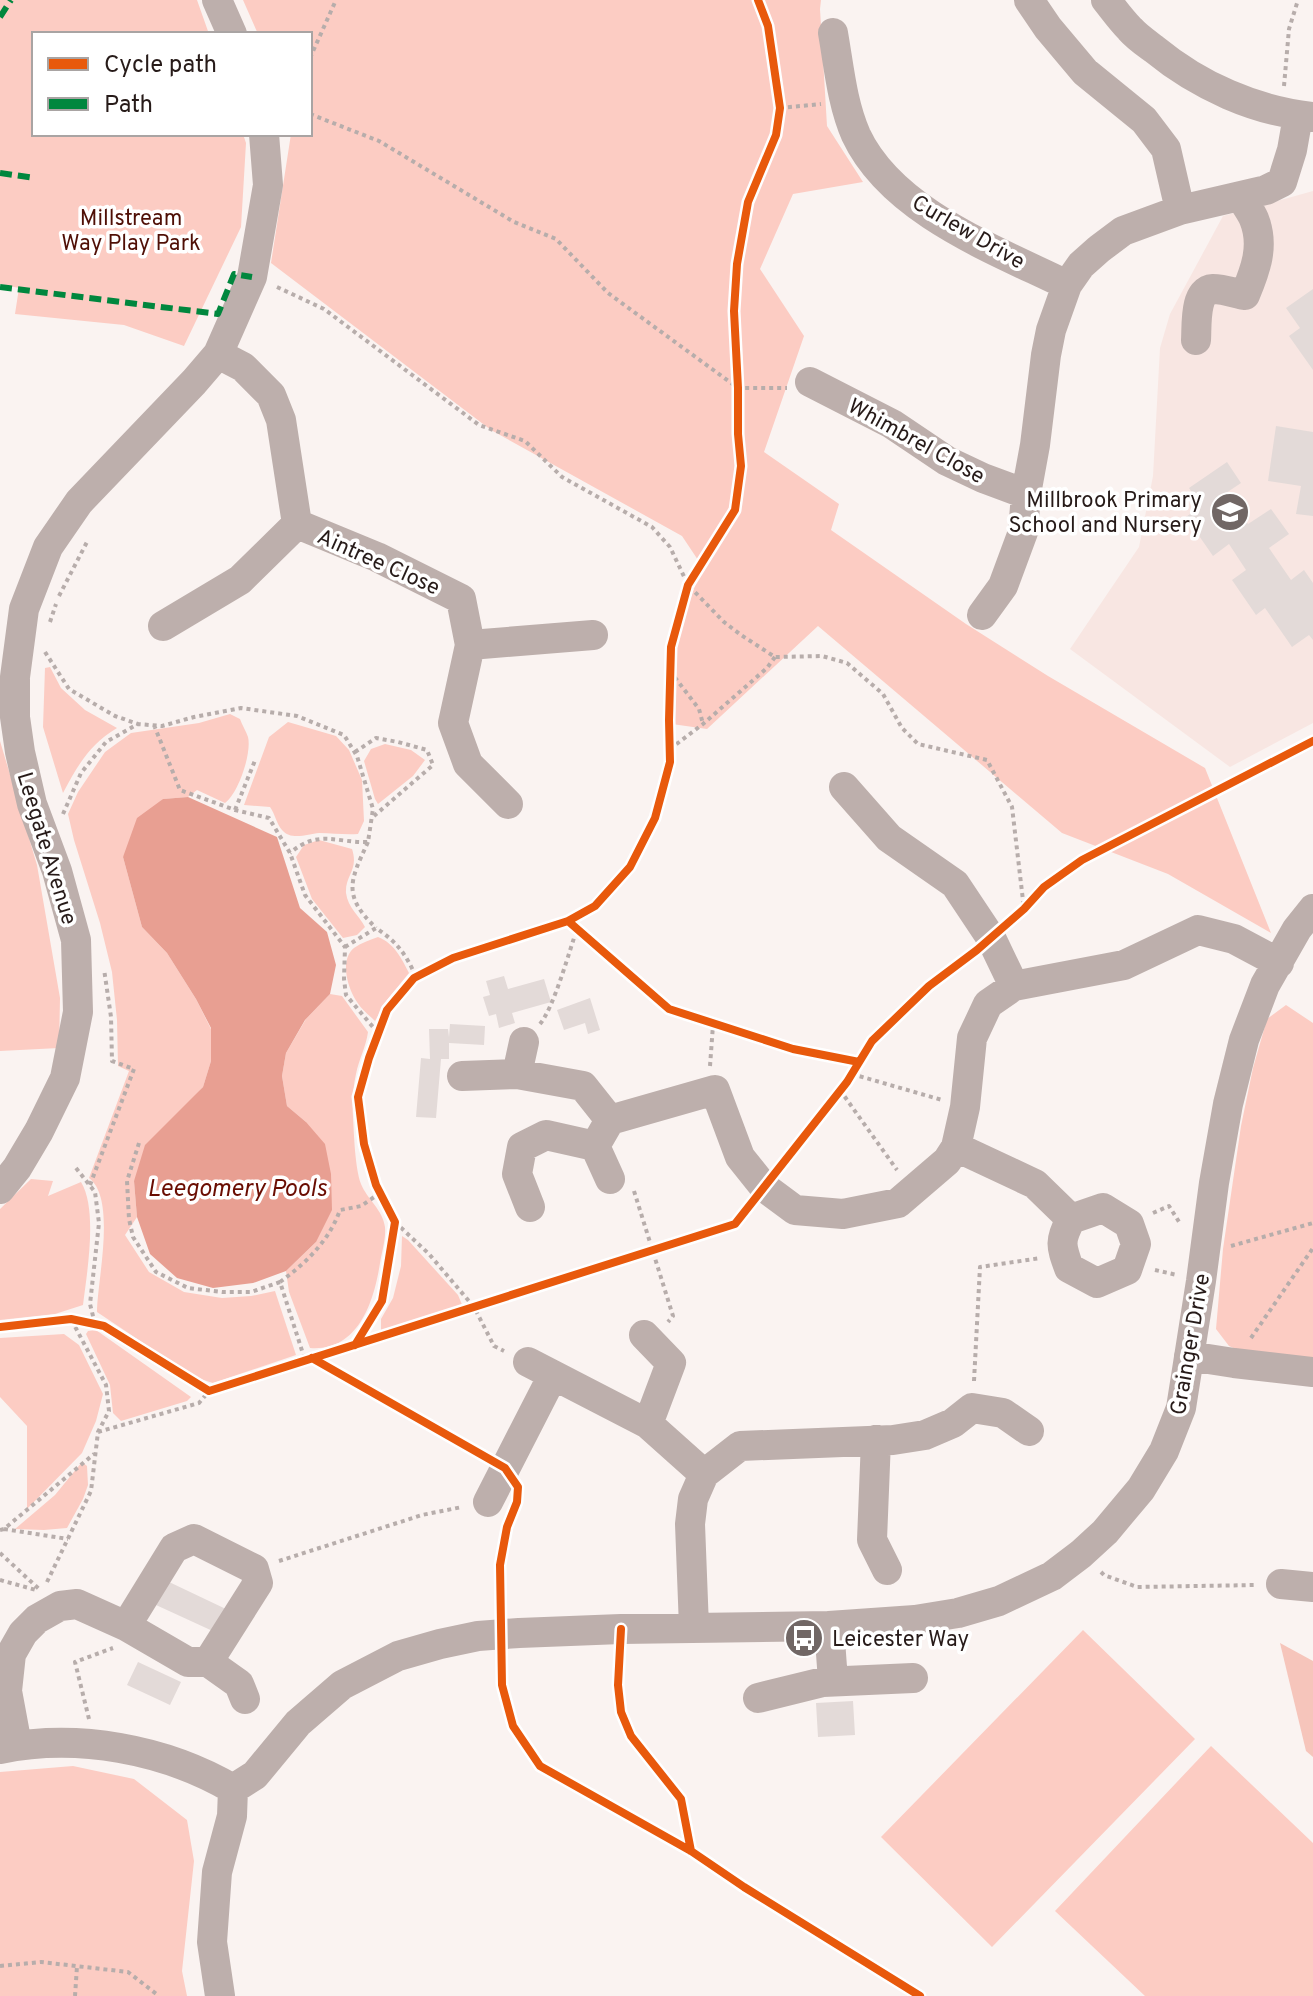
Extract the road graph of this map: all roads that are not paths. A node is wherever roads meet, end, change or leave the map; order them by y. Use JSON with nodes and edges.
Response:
{"nodes":[{"id":1,"x":217,"y":0,"type":"edge"},
{"id":2,"x":1029,"y":0,"type":"edge"},
{"id":3,"x":1106,"y":0,"type":"edge"},
{"id":4,"x":231,"y":32,"type":"edge"},
{"id":5,"x":833,"y":33,"type":"dead end"},
{"id":6,"x":1298,"y":115,"type":"edge"},
{"id":7,"x":264,"y":136,"type":"edge"},
{"id":8,"x":1241,"y":197,"type":"junction"},
{"id":9,"x":1180,"y":210,"type":"junction"},
{"id":10,"x":1067,"y":285,"type":"junction"},
{"id":11,"x":1196,"y":340,"type":"dead end"},
{"id":12,"x":218,"y":354,"type":"junction"},
{"id":13,"x":810,"y":382,"type":"road end"},
{"id":14,"x":1026,"y":494,"type":"junction"},
{"id":15,"x":297,"y":524,"type":"junction"},
{"id":16,"x":982,"y":615,"type":"dead end"},
{"id":17,"x":163,"y":626,"type":"dead end"},
{"id":18,"x":593,"y":635,"type":"dead end"},
{"id":19,"x":470,"y":645,"type":"junction"},
{"id":20,"x":8,"y":678,"type":"edge"},
{"id":21,"x":844,"y":787,"type":"dead end"},
{"id":22,"x":508,"y":804,"type":"dead end"},
{"id":23,"x":1313,"y":909,"type":"edge"},
{"id":24,"x":1279,"y":963,"type":"junction"},
{"id":25,"x":1014,"y":986,"type":"junction"},
{"id":26,"x":524,"y":1042,"type":"road end"},
{"id":27,"x":517,"y":1074,"type":"junction"},
{"id":28,"x":462,"y":1076,"type":"dead end"},
{"id":29,"x":610,"y":1120,"type":"junction"},
{"id":30,"x":595,"y":1146,"type":"junction"},
{"id":31,"x":956,"y":1147,"type":"junction"},
{"id":32,"x":610,"y":1179,"type":"road end"},
{"id":33,"x":0,"y":1189,"type":"edge"},
{"id":34,"x":530,"y":1207,"type":"dead end"},
{"id":35,"x":1071,"y":1219,"type":"junction"},
{"id":36,"x":647,"y":1338,"type":"road end"},
{"id":37,"x":1189,"y":1356,"type":"junction"},
{"id":38,"x":1313,"y":1372,"type":"edge"},
{"id":39,"x":648,"y":1424,"type":"junction"},
{"id":40,"x":1029,"y":1431,"type":"dead end"},
{"id":41,"x":884,"y":1440,"type":"junction"},
{"id":42,"x":704,"y":1474,"type":"junction"},
{"id":43,"x":488,"y":1502,"type":"road end"},
{"id":44,"x":887,"y":1570,"type":"dead end"},
{"id":45,"x":1281,"y":1584,"type":"road end"},
{"id":46,"x":1313,"y":1587,"type":"edge"},
{"id":47,"x":829,"y":1626,"type":"junction"},
{"id":48,"x":694,"y":1627,"type":"junction"},
{"id":49,"x":132,"y":1629,"type":"junction"},
{"id":50,"x":208,"y":1662,"type":"junction"},
{"id":51,"x":913,"y":1678,"type":"dead end"},
{"id":52,"x":833,"y":1681,"type":"junction"},
{"id":53,"x":758,"y":1698,"type":"dead end"},
{"id":54,"x":245,"y":1699,"type":"dead end"},
{"id":55,"x":8,"y":1747,"type":"edge"},
{"id":56,"x":233,"y":1789,"type":"junction"},
{"id":57,"x":220,"y":1996,"type":"edge"}],
"edges":[{"from":1,"to":4,"type":"street"},
{"from":2,"to":9,"type":"street"},
{"from":3,"to":6,"type":"street"},
{"from":5,"to":10,"type":"street","name":"Curlew Drive"},
{"from":6,"to":8,"type":"street"},
{"from":7,"to":12,"type":"street","name":"Leegate Avenue"},
{"from":8,"to":9,"type":"street"},
{"from":8,"to":11,"type":"street"},
{"from":9,"to":10,"type":"street"},
{"from":10,"to":14,"type":"street"},
{"from":12,"to":15,"type":"street","name":"Aintree Close"},
{"from":12,"to":20,"type":"street","name":"Leegate Avenue"},
{"from":13,"to":14,"type":"street","name":"Whimbrel Close"},
{"from":14,"to":16,"type":"street"},
{"from":15,"to":17,"type":"street","name":"Aintree Close"},
{"from":15,"to":19,"type":"street","name":"Aintree Close"},
{"from":18,"to":19,"type":"street"},
{"from":19,"to":22,"type":"street","name":"Aintree Close"},
{"from":20,"to":33,"type":"street","name":"Leegate Avenue"},
{"from":21,"to":25,"type":"street"},
{"from":23,"to":24,"type":"street","name":"Grainger Drive"},
{"from":24,"to":25,"type":"street"},
{"from":24,"to":37,"type":"street","name":"Grainger Drive"},
{"from":25,"to":31,"type":"street"},
{"from":26,"to":27,"type":"street"},
{"from":27,"to":28,"type":"street"},
{"from":27,"to":29,"type":"street"},
{"from":29,"to":30,"type":"street"},
{"from":29,"to":31,"type":"street"},
{"from":30,"to":32,"type":"street"},
{"from":30,"to":34,"type":"street"},
{"from":31,"to":35,"type":"street"},
{"from":35,"to":35,"type":"street"},
{"from":36,"to":39,"type":"street"},
{"from":37,"to":38,"type":"street"},
{"from":37,"to":47,"type":"street","name":"Grainger Drive"},
{"from":39,"to":42,"type":"street"},
{"from":39,"to":43,"type":"street"},
{"from":40,"to":41,"type":"street"},
{"from":41,"to":42,"type":"street"},
{"from":41,"to":44,"type":"street"},
{"from":42,"to":48,"type":"street"},
{"from":45,"to":46,"type":"street"},
{"from":47,"to":48,"type":"street","name":"Grainger Drive"},
{"from":47,"to":52,"type":"street"},
{"from":48,"to":56,"type":"street","name":"Grainger Drive"},
{"from":49,"to":50,"type":"street"},
{"from":49,"to":50,"type":"street"},
{"from":49,"to":55,"type":"street"},
{"from":50,"to":54,"type":"street"},
{"from":51,"to":52,"type":"street"},
{"from":52,"to":53,"type":"street"},
{"from":55,"to":56,"type":"street"},
{"from":56,"to":57,"type":"street"}]}
